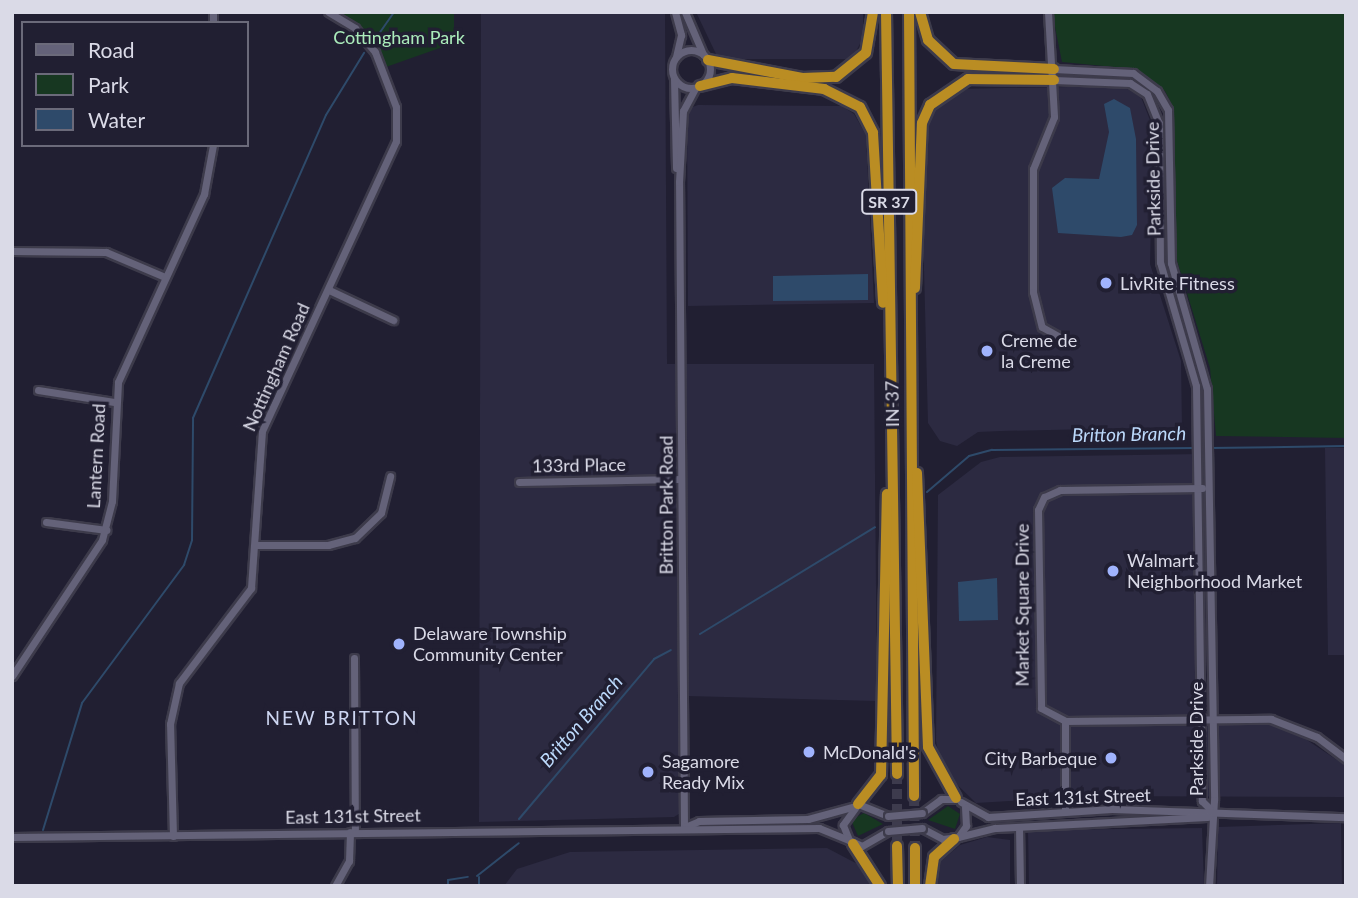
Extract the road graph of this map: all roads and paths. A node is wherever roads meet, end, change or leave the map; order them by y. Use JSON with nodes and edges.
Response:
{"nodes":[{"id":1,"x":328,"y":12,"type":"edge"},
{"id":2,"x":675,"y":12,"type":"edge"},
{"id":3,"x":685,"y":12,"type":"edge"},
{"id":4,"x":873,"y":12,"type":"edge"},
{"id":5,"x":886,"y":12,"type":"edge"},
{"id":6,"x":909,"y":12,"type":"edge"},
{"id":7,"x":920,"y":12,"type":"edge"},
{"id":8,"x":1048,"y":12,"type":"edge"},
{"id":9,"x":705,"y":57,"type":"junction"},
{"id":10,"x":675,"y":58,"type":"junction"},
{"id":11,"x":1054,"y":74,"type":"junction"},
{"id":12,"x":673,"y":76,"type":"junction"},
{"id":13,"x":697,"y":87,"type":"junction"},
{"id":14,"x":213,"y":147,"type":"edge"},
{"id":15,"x":679,"y":182,"type":"junction"},
{"id":16,"x":12,"y":251,"type":"edge"},
{"id":17,"x":165,"y":277,"type":"junction"},
{"id":18,"x":329,"y":290,"type":"junction"},
{"id":19,"x":393,"y":320,"type":"dead end"},
{"id":20,"x":909,"y":329,"type":"junction"},
{"id":21,"x":1058,"y":336,"type":"dead end"},
{"id":22,"x":38,"y":390,"type":"dead end"},
{"id":23,"x":888,"y":392,"type":"junction"},
{"id":24,"x":114,"y":401,"type":"junction"},
{"id":25,"x":910,"y":421,"type":"junction"},
{"id":26,"x":889,"y":449,"type":"junction"},
{"id":27,"x":390,"y":477,"type":"dead end"},
{"id":28,"x":681,"y":480,"type":"junction"},
{"id":29,"x":519,"y":482,"type":"dead end"},
{"id":30,"x":1199,"y":488,"type":"junction"},
{"id":31,"x":1209,"y":488,"type":"junction"},
{"id":32,"x":46,"y":522,"type":"dead end"},
{"id":33,"x":106,"y":530,"type":"junction"},
{"id":34,"x":257,"y":545,"type":"junction"},
{"id":35,"x":354,"y":658,"type":"dead end"},
{"id":36,"x":12,"y":676,"type":"edge"},
{"id":37,"x":1201,"y":720,"type":"junction"},
{"id":38,"x":1213,"y":720,"type":"junction"},
{"id":39,"x":1065,"y":721,"type":"junction"},
{"id":40,"x":1346,"y":759,"type":"edge"},
{"id":41,"x":897,"y":774,"type":"tunnel mouth"},
{"id":42,"x":914,"y":796,"type":"tunnel mouth"},
{"id":43,"x":959,"y":800,"type":"junction"},
{"id":44,"x":855,"y":806,"type":"junction"},
{"id":45,"x":1065,"y":810,"type":"junction"},
{"id":46,"x":1209,"y":812,"type":"junction"},
{"id":47,"x":1346,"y":817,"type":"edge"},
{"id":48,"x":684,"y":827,"type":"junction"},
{"id":49,"x":1019,"y":827,"type":"junction"},
{"id":50,"x":352,"y":832,"type":"junction"},
{"id":51,"x":173,"y":836,"type":"junction"},
{"id":52,"x":956,"y":838,"type":"junction"},
{"id":53,"x":12,"y":839,"type":"edge"},
{"id":54,"x":851,"y":842,"type":"junction"},
{"id":55,"x":897,"y":846,"type":"tunnel mouth"},
{"id":56,"x":915,"y":848,"type":"tunnel mouth"},
{"id":57,"x":335,"y":886,"type":"edge"},
{"id":58,"x":880,"y":886,"type":"edge"},
{"id":59,"x":898,"y":886,"type":"edge"},
{"id":60,"x":915,"y":886,"type":"edge"},
{"id":61,"x":930,"y":886,"type":"edge"},
{"id":62,"x":1020,"y":886,"type":"edge"},
{"id":63,"x":1209,"y":886,"type":"edge"}],
"edges":[{"from":1,"to":18,"type":"street","name":"Nottingham Road"},
{"from":2,"to":10,"type":"street"},
{"from":3,"to":9,"type":"street"},
{"from":4,"to":9,"type":"highway"},
{"from":5,"to":23,"type":"highway","name":"IN-37","number":"SR 37"},
{"from":6,"to":20,"type":"highway","name":"IN-37","number":"SR 37"},
{"from":7,"to":11,"type":"highway"},
{"from":8,"to":11,"type":"street"},
{"from":9,"to":10,"type":"street"},
{"from":9,"to":13,"type":"street"},
{"from":10,"to":12,"type":"street"},
{"from":11,"to":20,"type":"highway"},
{"from":11,"to":21,"type":"street"},
{"from":11,"to":30,"type":"street","name":"Parkside Drive"},
{"from":11,"to":31,"type":"street","name":"Parkside Drive"},
{"from":12,"to":13,"type":"street"},
{"from":12,"to":15,"type":"street","name":"Britton Park Road"},
{"from":13,"to":15,"type":"street","name":"Britton Park Road"},
{"from":13,"to":23,"type":"highway"},
{"from":14,"to":17,"type":"street","name":"Lantern Road"},
{"from":15,"to":28,"type":"street","name":"Britton Park Road"},
{"from":16,"to":17,"type":"street"},
{"from":17,"to":24,"type":"street","name":"Lantern Road"},
{"from":18,"to":19,"type":"street"},
{"from":18,"to":34,"type":"street","name":"Nottingham Road"},
{"from":20,"to":25,"type":"highway","name":"IN-37","number":"SR 37"},
{"from":22,"to":24,"type":"street"},
{"from":23,"to":26,"type":"highway","name":"IN-37","number":"SR 37"},
{"from":24,"to":33,"type":"street","name":"Lantern Road"},
{"from":25,"to":42,"type":"highway","name":"IN-37","number":"SR 37"},
{"from":25,"to":43,"type":"highway"},
{"from":26,"to":41,"type":"highway","name":"IN-37","number":"SR 37"},
{"from":26,"to":44,"type":"highway"},
{"from":27,"to":34,"type":"street"},
{"from":28,"to":29,"type":"street","name":"133rd Place"},
{"from":28,"to":48,"type":"street","name":"Britton Park Road"},
{"from":30,"to":31,"type":"street","name":"Market Square Drive"},
{"from":30,"to":37,"type":"street","name":"Parkside Drive"},
{"from":30,"to":39,"type":"street","name":"Market Square Drive"},
{"from":31,"to":38,"type":"street","name":"Parkside Drive"},
{"from":32,"to":33,"type":"street"},
{"from":33,"to":36,"type":"street","name":"Lantern Road"},
{"from":34,"to":51,"type":"street","name":"Nottingham Road"},
{"from":35,"to":50,"type":"street"},
{"from":37,"to":38,"type":"street"},
{"from":37,"to":39,"type":"street"},
{"from":37,"to":46,"type":"street","name":"Parkside Drive"},
{"from":38,"to":40,"type":"street"},
{"from":38,"to":46,"type":"street","name":"Parkside Drive"},
{"from":39,"to":45,"type":"street"},
{"from":43,"to":44,"type":"street","bridge":true},
{"from":43,"to":45,"type":"street","name":"East 131st Street"},
{"from":43,"to":52,"type":"street"},
{"from":44,"to":48,"type":"street","name":"East 131st Street"},
{"from":44,"to":54,"type":"street"},
{"from":45,"to":46,"type":"street","name":"East 131st Street"},
{"from":46,"to":47,"type":"street","name":"East 131st Street"},
{"from":46,"to":49,"type":"street","name":"East 131st Street"},
{"from":46,"to":63,"type":"street","name":"Parkside Drive"},
{"from":48,"to":50,"type":"street","name":"East 131st Street"},
{"from":48,"to":54,"type":"street","name":"East 131st Street"},
{"from":49,"to":52,"type":"street","name":"East 131st Street"},
{"from":49,"to":62,"type":"street"},
{"from":50,"to":51,"type":"street","name":"East 131st Street"},
{"from":50,"to":57,"type":"street"},
{"from":51,"to":53,"type":"street","name":"East 131st Street"},
{"from":52,"to":54,"type":"street","bridge":true},
{"from":52,"to":61,"type":"highway"},
{"from":54,"to":58,"type":"highway"},
{"from":55,"to":59,"type":"highway"},
{"from":56,"to":60,"type":"highway"}]}
